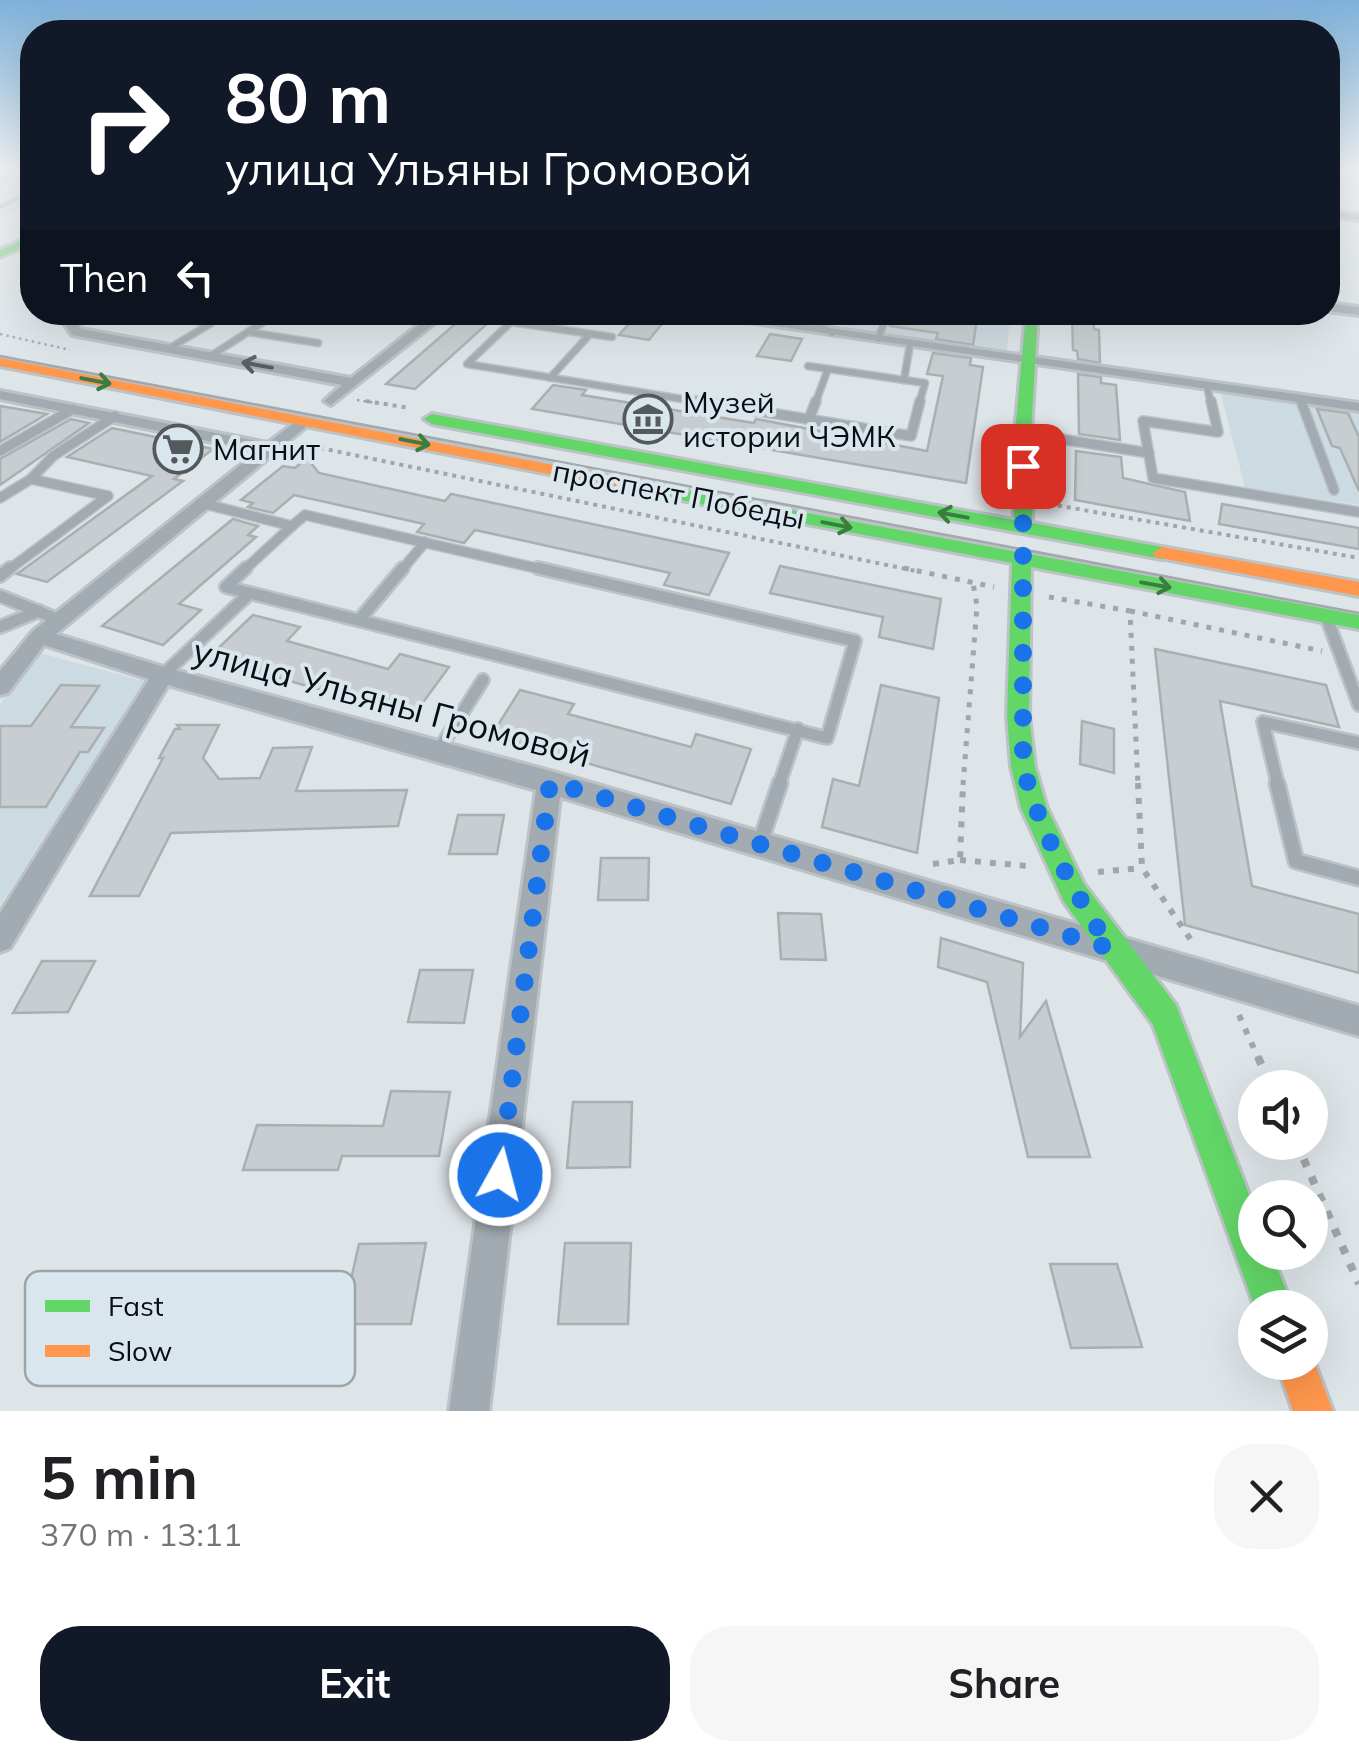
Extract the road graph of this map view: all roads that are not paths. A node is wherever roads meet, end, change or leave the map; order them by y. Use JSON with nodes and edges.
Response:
{"nodes":[{"id":1,"x":72,"y":325,"type":"edge"},
{"id":2,"x":208,"y":325,"type":"edge"},
{"id":3,"x":258,"y":325,"type":"edge"},
{"id":4,"x":426,"y":325,"type":"edge"},
{"id":5,"x":508,"y":325,"type":"edge"},
{"id":6,"x":525,"y":325,"type":"edge"},
{"id":7,"x":796,"y":325,"type":"edge"},
{"id":8,"x":820,"y":325,"type":"edge"},
{"id":9,"x":883,"y":325,"type":"edge"},
{"id":10,"x":1031,"y":325,"type":"edge"},
{"id":11,"x":530,"y":326,"type":"joint"},
{"id":12,"x":248,"y":332,"type":"junction"},
{"id":13,"x":832,"y":333,"type":"junction"},
{"id":14,"x":590,"y":334,"type":"junction"},
{"id":15,"x":612,"y":337,"type":"dead end"},
{"id":16,"x":0,"y":339,"type":"edge"},
{"id":17,"x":878,"y":339,"type":"junction"},
{"id":18,"x":318,"y":343,"type":"dead end"},
{"id":19,"x":910,"y":344,"type":"junction"},
{"id":20,"x":168,"y":349,"type":"junction"},
{"id":21,"x":208,"y":357,"type":"junction"},
{"id":22,"x":1029,"y":360,"type":"junction"},
{"id":23,"x":2,"y":363,"type":"edge"},
{"id":24,"x":808,"y":366,"type":"dead end"},
{"id":25,"x":828,"y":369,"type":"junction"},
{"id":26,"x":550,"y":378,"type":"junction"},
{"id":27,"x":904,"y":380,"type":"junction"},
{"id":28,"x":353,"y":383,"type":"junction"},
{"id":29,"x":1207,"y":386,"type":"junction"},
{"id":30,"x":0,"y":395,"type":"edge"},
{"id":31,"x":1300,"y":399,"type":"junction"},
{"id":32,"x":331,"y":401,"type":"junction"},
{"id":33,"x":1359,"y":407,"type":"edge"},
{"id":34,"x":74,"y":408,"type":"junction"},
{"id":35,"x":366,"y":408,"type":"dead end"},
{"id":36,"x":405,"y":414,"type":"dead end"},
{"id":37,"x":115,"y":416,"type":"junction"},
{"id":38,"x":809,"y":419,"type":"junction"},
{"id":39,"x":305,"y":421,"type":"junction"},
{"id":40,"x":1023,"y":433,"type":"junction"},
{"id":41,"x":267,"y":448,"type":"junction"},
{"id":42,"x":0,"y":451,"type":"edge"},
{"id":43,"x":1149,"y":452,"type":"junction"},
{"id":44,"x":30,"y":479,"type":"junction"},
{"id":45,"x":1334,"y":490,"type":"dead end"},
{"id":46,"x":0,"y":498,"type":"edge"},
{"id":47,"x":200,"y":503,"type":"junction"},
{"id":48,"x":1359,"y":512,"type":"edge"},
{"id":49,"x":292,"y":526,"type":"junction"},
{"id":50,"x":1023,"y":528,"type":"junction"},
{"id":51,"x":425,"y":542,"type":"junction"},
{"id":52,"x":1022,"y":562,"type":"junction"},
{"id":53,"x":0,"y":576,"type":"edge"},
{"id":54,"x":1359,"y":589,"type":"edge"},
{"id":55,"x":250,"y":593,"type":"junction"},
{"id":56,"x":0,"y":596,"type":"edge"},
{"id":57,"x":1326,"y":616,"type":"junction"},
{"id":58,"x":359,"y":620,"type":"junction"},
{"id":59,"x":46,"y":622,"type":"junction"},
{"id":60,"x":1359,"y":622,"type":"edge"},
{"id":61,"x":0,"y":627,"type":"edge"},
{"id":62,"x":163,"y":675,"type":"junction"},
{"id":63,"x":483,"y":680,"type":"dead end"},
{"id":64,"x":0,"y":686,"type":"edge"},
{"id":65,"x":1359,"y":705,"type":"edge"},
{"id":66,"x":798,"y":729,"type":"junction"},
{"id":67,"x":1359,"y":742,"type":"edge"},
{"id":68,"x":438,"y":751,"type":"junction"},
{"id":69,"x":550,"y":782,"type":"junction"},
{"id":70,"x":760,"y":842,"type":"junction"},
{"id":71,"x":1359,"y":878,"type":"edge"},
{"id":72,"x":0,"y":938,"type":"edge"},
{"id":73,"x":1110,"y":948,"type":"junction"},
{"id":74,"x":1359,"y":1021,"type":"edge"},
{"id":75,"x":1267,"y":1290,"type":"edge"},
{"id":76,"x":1302,"y":1380,"type":"edge"},
{"id":77,"x":469,"y":1411,"type":"edge"},
{"id":78,"x":1313,"y":1411,"type":"edge"}],
"edges":[{"from":1,"to":20,"type":"street"},
{"from":2,"to":20,"type":"lane"},
{"from":3,"to":12,"type":"lane"},
{"from":4,"to":28,"type":"street"},
{"from":5,"to":26,"type":"lane"},
{"from":6,"to":11,"type":"lane"},
{"from":7,"to":13,"type":"street"},
{"from":8,"to":13,"type":"lane"},
{"from":9,"to":17,"type":"lane"},
{"from":10,"to":22,"type":"main road"},
{"from":11,"to":14,"type":"lane"},
{"from":12,"to":18,"type":"lane"},
{"from":12,"to":21,"type":"lane"},
{"from":13,"to":17,"type":"street"},
{"from":14,"to":15,"type":"lane"},
{"from":14,"to":26,"type":"lane"},
{"from":16,"to":32,"type":"main road"},
{"from":17,"to":19,"type":"street"},
{"from":19,"to":22,"type":"street"},
{"from":19,"to":27,"type":"lane"},
{"from":20,"to":21,"type":"street"},
{"from":28,"to":21,"type":"street","one_way":true},
{"from":22,"to":29,"type":"street"},
{"from":22,"to":40,"type":"main road"},
{"from":23,"to":39,"type":"main road","name":"проспект Победы","one_way":true},
{"from":24,"to":25,"type":"lane"},
{"from":25,"to":27,"type":"lane"},
{"from":25,"to":38,"type":"lane"},
{"from":26,"to":38,"type":"lane"},
{"from":27,"to":38,"type":"lane"},
{"from":28,"to":32,"type":"street"},
{"from":29,"to":31,"type":"street"},
{"from":29,"to":43,"type":"lane"},
{"from":30,"to":34,"type":"street"},
{"from":31,"to":33,"type":"street"},
{"from":31,"to":45,"type":"lane"},
{"from":32,"to":35,"type":"main road"},
{"from":34,"to":37,"type":"street"},
{"from":34,"to":42,"type":"lane"},
{"from":50,"to":36,"type":"main road","name":"проспект Победы","one_way":true},
{"from":37,"to":41,"type":"street"},
{"from":37,"to":44,"type":"lane"},
{"from":39,"to":41,"type":"street"},
{"from":39,"to":52,"type":"main road","name":"проспект Победы","one_way":true},
{"from":40,"to":43,"type":"lane"},
{"from":40,"to":50,"type":"main road"},
{"from":41,"to":47,"type":"street"},
{"from":43,"to":48,"type":"lane"},
{"from":44,"to":46,"type":"lane"},
{"from":44,"to":53,"type":"lane"},
{"from":47,"to":49,"type":"lane"},
{"from":47,"to":59,"type":"street"},
{"from":49,"to":51,"type":"lane"},
{"from":49,"to":55,"type":"lane"},
{"from":50,"to":52,"type":"main road"},
{"from":50,"to":54,"type":"main road","name":"проспект Победы"},
{"from":51,"to":58,"type":"lane"},
{"from":51,"to":66,"type":"lane"},
{"from":52,"to":57,"type":"main road","name":"проспект Победы","one_way":true},
{"from":52,"to":73,"type":"main road"},
{"from":55,"to":58,"type":"lane"},
{"from":55,"to":62,"type":"lane"},
{"from":56,"to":59,"type":"lane"},
{"from":57,"to":60,"type":"main road","name":"проспект Победы"},
{"from":57,"to":65,"type":"lane"},
{"from":58,"to":66,"type":"lane"},
{"from":59,"to":61,"type":"lane"},
{"from":59,"to":62,"type":"street","name":"улица Ульяны Громовой"},
{"from":59,"to":64,"type":"street"},
{"from":62,"to":68,"type":"street","name":"улица Ульяны Громовой"},
{"from":62,"to":72,"type":"street"},
{"from":63,"to":68,"type":"lane"},
{"from":66,"to":70,"type":"lane"},
{"from":67,"to":71,"type":"lane"},
{"from":68,"to":69,"type":"street","name":"улица Ульяны Громовой"},
{"from":69,"to":70,"type":"street","name":"улица Ульяны Громовой"},
{"from":69,"to":77,"type":"street"},
{"from":70,"to":73,"type":"street","name":"улица Ульяны Громовой"},
{"from":73,"to":74,"type":"street","name":"улица Ульяны Громовой"},
{"from":73,"to":75,"type":"main road"},
{"from":76,"to":78,"type":"main road"}]}
